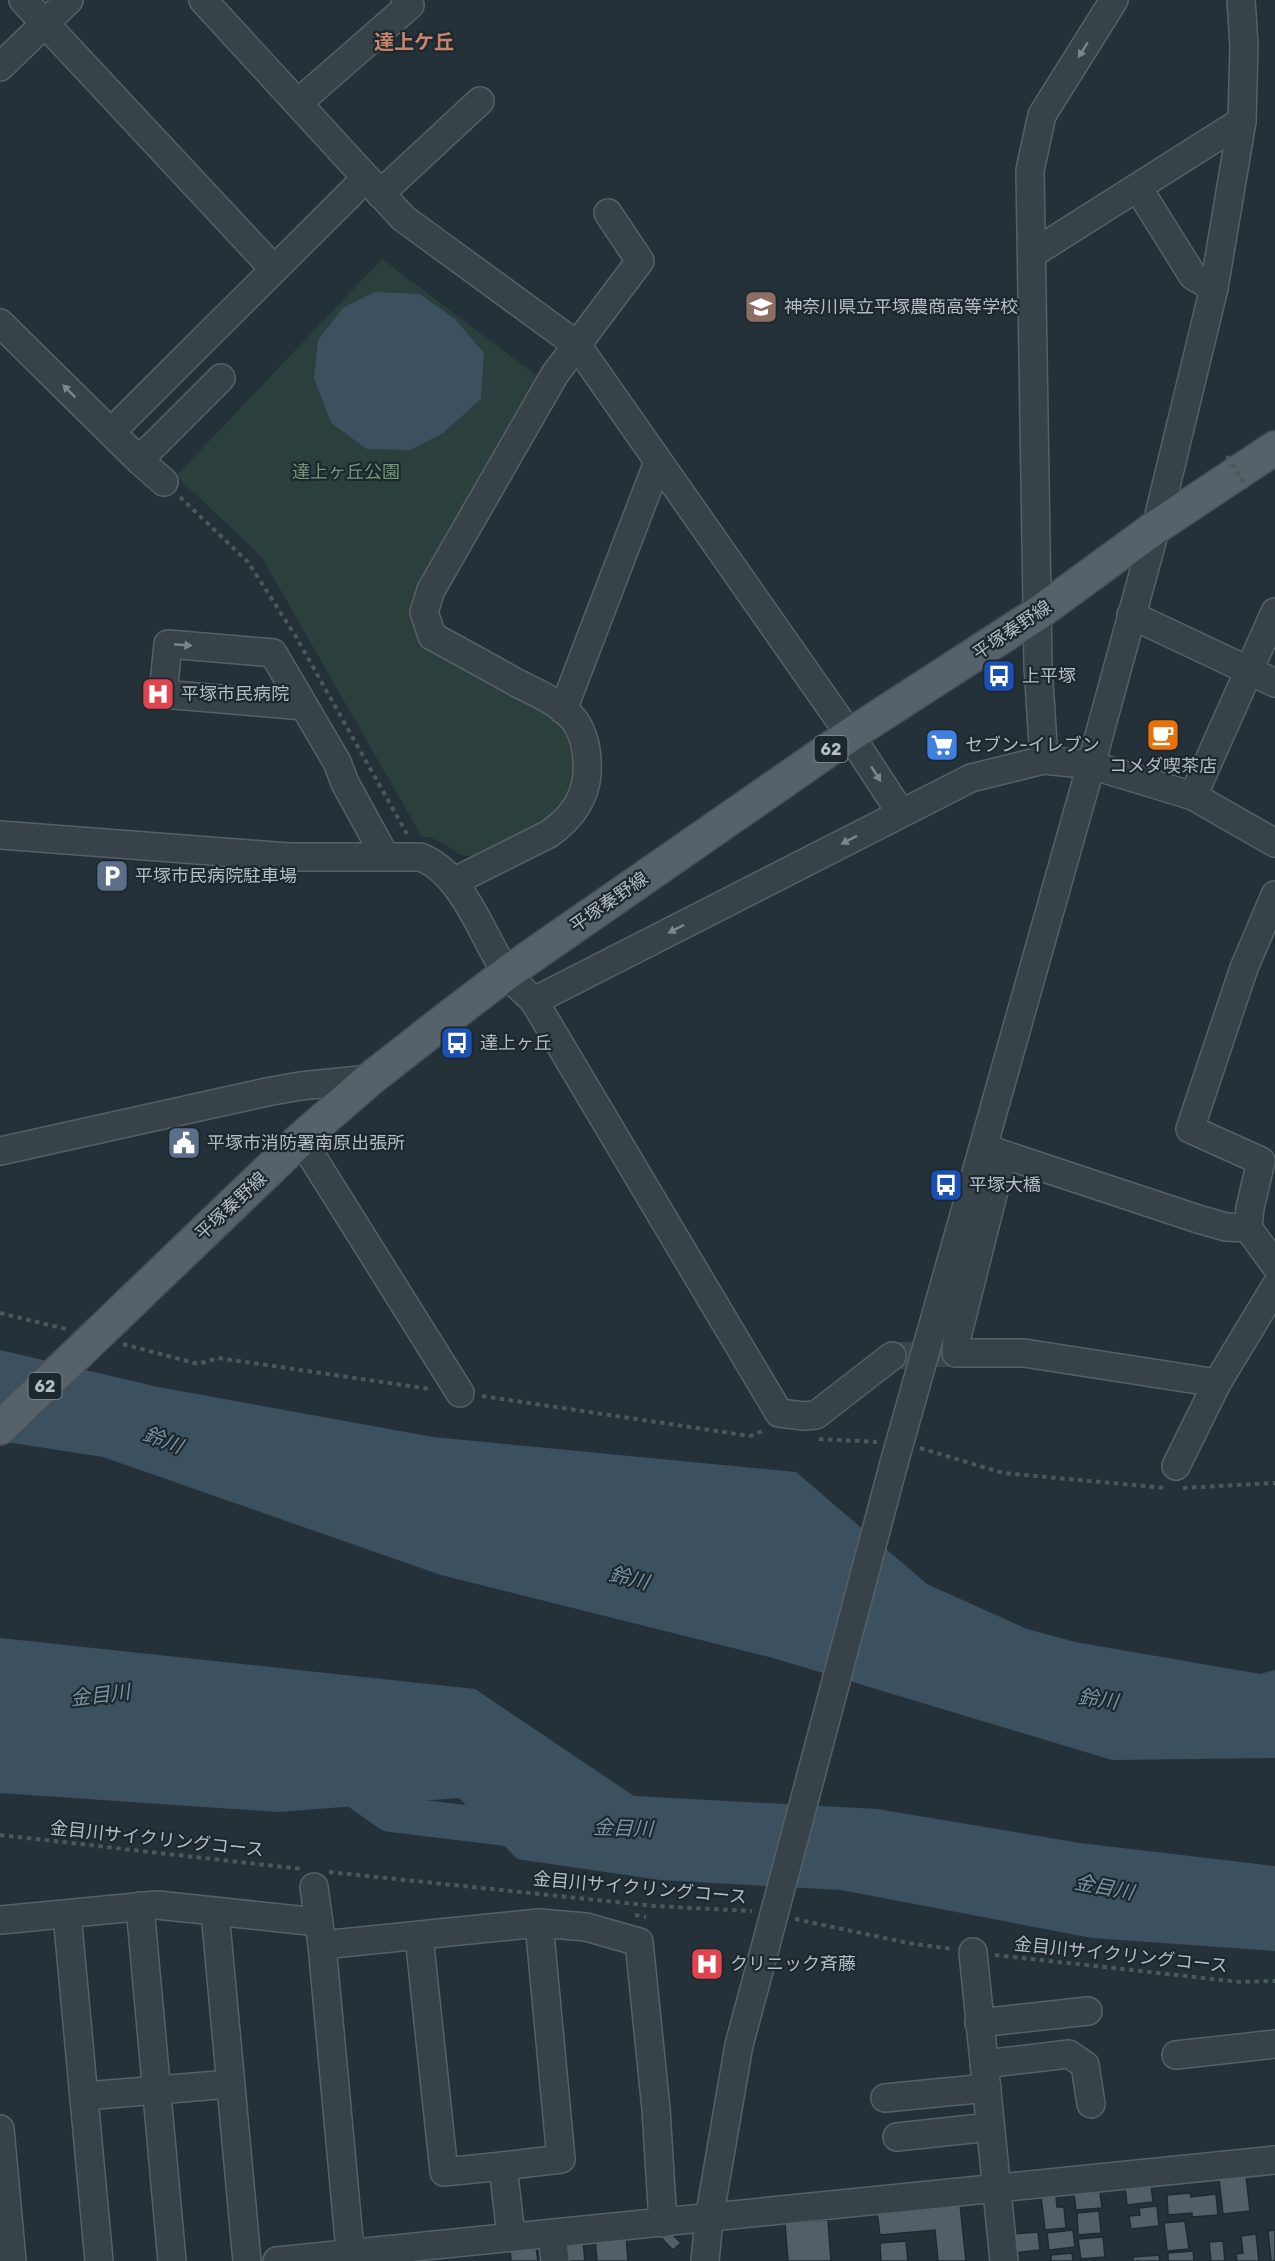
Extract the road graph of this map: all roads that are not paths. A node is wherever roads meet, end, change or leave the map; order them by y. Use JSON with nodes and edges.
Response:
{"nodes":[{"id":1,"x":23,"y":0,"type":"edge"},
{"id":2,"x":69,"y":0,"type":"edge"},
{"id":3,"x":203,"y":0,"type":"edge"},
{"id":4,"x":405,"y":0,"type":"edge"},
{"id":5,"x":1114,"y":0,"type":"edge"},
{"id":6,"x":1241,"y":0,"type":"edge"},
{"id":7,"x":44,"y":23,"type":"junction"},
{"id":8,"x":0,"y":67,"type":"edge"},
{"id":9,"x":480,"y":101,"type":"dead end"},
{"id":10,"x":298,"y":103,"type":"junction"},
{"id":11,"x":1242,"y":121,"type":"junction"},
{"id":12,"x":373,"y":186,"type":"junction"},
{"id":13,"x":1138,"y":188,"type":"junction"},
{"id":14,"x":608,"y":213,"type":"dead end"},
{"id":15,"x":1032,"y":254,"type":"junction"},
{"id":16,"x":273,"y":268,"type":"junction"},
{"id":17,"x":1214,"y":288,"type":"junction"},
{"id":18,"x":0,"y":323,"type":"edge"},
{"id":19,"x":577,"y":345,"type":"junction"},
{"id":20,"x":221,"y":378,"type":"dead end"},
{"id":21,"x":111,"y":432,"type":"junction"},
{"id":22,"x":1275,"y":448,"type":"edge"},
{"id":23,"x":139,"y":460,"type":"junction"},
{"id":24,"x":658,"y":462,"type":"junction"},
{"id":25,"x":164,"y":482,"type":"dead end"},
{"id":26,"x":1156,"y":527,"type":"junction"},
{"id":27,"x":1275,"y":612,"type":"edge"},
{"id":28,"x":1037,"y":614,"type":"junction"},
{"id":29,"x":1131,"y":615,"type":"junction"},
{"id":30,"x":1248,"y":669,"type":"junction"},
{"id":31,"x":1275,"y":683,"type":"edge"},
{"id":32,"x":303,"y":706,"type":"junction"},
{"id":33,"x":563,"y":710,"type":"junction"},
{"id":34,"x":850,"y":735,"type":"junction"},
{"id":35,"x":1044,"y":760,"type":"junction"},
{"id":36,"x":1091,"y":765,"type":"junction"},
{"id":37,"x":1193,"y":796,"type":"junction"},
{"id":38,"x":901,"y":813,"type":"junction"},
{"id":39,"x":0,"y":835,"type":"edge"},
{"id":40,"x":1275,"y":843,"type":"edge"},
{"id":41,"x":385,"y":856,"type":"junction"},
{"id":42,"x":453,"y":882,"type":"junction"},
{"id":43,"x":1275,"y":895,"type":"edge"},
{"id":44,"x":507,"y":973,"type":"junction"},
{"id":45,"x":534,"y":1002,"type":"junction"},
{"id":46,"x":370,"y":1079,"type":"junction"},
{"id":47,"x":301,"y":1139,"type":"junction"},
{"id":48,"x":993,"y":1149,"type":"junction"},
{"id":49,"x":0,"y":1151,"type":"edge"},
{"id":50,"x":1248,"y":1228,"type":"junction"},
{"id":51,"x":1275,"y":1265,"type":"edge"},
{"id":52,"x":1275,"y":1287,"type":"edge"},
{"id":53,"x":892,"y":1356,"type":"tunnel mouth"},
{"id":54,"x":1217,"y":1383,"type":"junction"},
{"id":55,"x":460,"y":1393,"type":"dead end"},
{"id":56,"x":0,"y":1428,"type":"edge"},
{"id":57,"x":1176,"y":1466,"type":"dead end"},
{"id":58,"x":316,"y":1876,"type":"road end"},
{"id":59,"x":140,"y":1906,"type":"junction"},
{"id":60,"x":215,"y":1912,"type":"junction"},
{"id":61,"x":68,"y":1914,"type":"junction"},
{"id":62,"x":0,"y":1920,"type":"edge"},
{"id":63,"x":539,"y":1923,"type":"junction"},
{"id":64,"x":320,"y":1934,"type":"junction"},
{"id":65,"x":419,"y":1936,"type":"junction"},
{"id":66,"x":973,"y":1952,"type":"road end"},
{"id":67,"x":1088,"y":2011,"type":"dead end"},
{"id":68,"x":979,"y":2023,"type":"junction"},
{"id":69,"x":1275,"y":2044,"type":"edge"},
{"id":70,"x":1176,"y":2055,"type":"dead end"},
{"id":71,"x":985,"y":2076,"type":"junction"},
{"id":72,"x":230,"y":2084,"type":"junction"},
{"id":73,"x":158,"y":2090,"type":"junction"},
{"id":74,"x":85,"y":2096,"type":"junction"},
{"id":75,"x":885,"y":2098,"type":"dead end"},
{"id":76,"x":1091,"y":2104,"type":"dead end"},
{"id":77,"x":990,"y":2127,"type":"junction"},
{"id":78,"x":0,"y":2129,"type":"edge"},
{"id":79,"x":897,"y":2137,"type":"dead end"},
{"id":80,"x":1275,"y":2160,"type":"edge"},
{"id":81,"x":503,"y":2166,"type":"junction"},
{"id":82,"x":997,"y":2188,"type":"junction"},
{"id":83,"x":710,"y":2219,"type":"junction"},
{"id":84,"x":663,"y":2223,"type":"junction"},
{"id":85,"x":552,"y":2233,"type":"junction"},
{"id":86,"x":511,"y":2236,"type":"junction"},
{"id":87,"x":351,"y":2257,"type":"edge"},
{"id":88,"x":12,"y":2261,"type":"edge"},
{"id":89,"x":99,"y":2261,"type":"edge"},
{"id":90,"x":172,"y":2261,"type":"edge"},
{"id":91,"x":247,"y":2261,"type":"edge"},
{"id":92,"x":277,"y":2261,"type":"edge"},
{"id":93,"x":555,"y":2261,"type":"edge"},
{"id":94,"x":705,"y":2261,"type":"edge"},
{"id":95,"x":1004,"y":2261,"type":"edge"}],
"edges":[{"from":1,"to":7,"type":"street"},
{"from":2,"to":7,"type":"street"},
{"from":3,"to":10,"type":"street"},
{"from":4,"to":10,"type":"street"},
{"from":5,"to":15,"type":"street","one_way":true},
{"from":6,"to":11,"type":"street"},
{"from":7,"to":8,"type":"street"},
{"from":7,"to":16,"type":"street"},
{"from":9,"to":12,"type":"street"},
{"from":10,"to":12,"type":"street"},
{"from":11,"to":13,"type":"street"},
{"from":11,"to":17,"type":"street"},
{"from":12,"to":16,"type":"street"},
{"from":12,"to":19,"type":"street"},
{"from":13,"to":15,"type":"street"},
{"from":13,"to":17,"type":"street"},
{"from":14,"to":19,"type":"street"},
{"from":15,"to":28,"type":"street"},
{"from":16,"to":21,"type":"street"},
{"from":17,"to":26,"type":"street"},
{"from":21,"to":18,"type":"street","one_way":true},
{"from":19,"to":24,"type":"street"},
{"from":19,"to":33,"type":"street"},
{"from":20,"to":23,"type":"street"},
{"from":21,"to":23,"type":"street"},
{"from":22,"to":26,"type":"main road","name":"平塚秦野線","number":"62"},
{"from":23,"to":25,"type":"street"},
{"from":24,"to":33,"type":"street"},
{"from":24,"to":34,"type":"street"},
{"from":26,"to":28,"type":"main road","name":"平塚秦野線","number":"62"},
{"from":26,"to":29,"type":"street"},
{"from":27,"to":30,"type":"street"},
{"from":28,"to":34,"type":"main road","name":"平塚秦野線","number":"62"},
{"from":28,"to":35,"type":"street"},
{"from":29,"to":30,"type":"street"},
{"from":29,"to":36,"type":"street"},
{"from":30,"to":31,"type":"street"},
{"from":30,"to":37,"type":"street"},
{"from":32,"to":32,"type":"street","one_way":true},
{"from":32,"to":41,"type":"street"},
{"from":33,"to":42,"type":"street"},
{"from":34,"to":38,"type":"street","one_way":true},
{"from":34,"to":44,"type":"main road","name":"平塚秦野線","number":"62"},
{"from":35,"to":36,"type":"street"},
{"from":35,"to":38,"type":"street"},
{"from":36,"to":37,"type":"street"},
{"from":36,"to":48,"type":"street"},
{"from":37,"to":40,"type":"street"},
{"from":38,"to":45,"type":"street","one_way":true},
{"from":39,"to":41,"type":"street"},
{"from":41,"to":42,"type":"street"},
{"from":42,"to":44,"type":"street"},
{"from":43,"to":50,"type":"street"},
{"from":44,"to":45,"type":"street"},
{"from":44,"to":46,"type":"main road","name":"平塚秦野線","number":"62"},
{"from":45,"to":53,"type":"street"},
{"from":46,"to":47,"type":"main road","name":"平塚秦野線","number":"62"},
{"from":46,"to":49,"type":"street"},
{"from":47,"to":55,"type":"street"},
{"from":47,"to":56,"type":"main road","name":"平塚秦野線","number":"62"},
{"from":48,"to":50,"type":"street"},
{"from":48,"to":54,"type":"street"},
{"from":48,"to":83,"type":"street","bridge":true},
{"from":50,"to":51,"type":"street"},
{"from":52,"to":54,"type":"street"},
{"from":54,"to":57,"type":"street"},
{"from":58,"to":64,"type":"street"},
{"from":59,"to":60,"type":"street"},
{"from":59,"to":61,"type":"street"},
{"from":59,"to":73,"type":"street"},
{"from":60,"to":64,"type":"street"},
{"from":60,"to":72,"type":"street"},
{"from":61,"to":62,"type":"street"},
{"from":61,"to":74,"type":"street"},
{"from":63,"to":65,"type":"street"},
{"from":63,"to":81,"type":"street"},
{"from":63,"to":84,"type":"street"},
{"from":64,"to":65,"type":"street"},
{"from":64,"to":87,"type":"street"},
{"from":65,"to":81,"type":"street"},
{"from":66,"to":68,"type":"street"},
{"from":67,"to":68,"type":"street"},
{"from":68,"to":71,"type":"street"},
{"from":69,"to":70,"type":"street"},
{"from":71,"to":75,"type":"street"},
{"from":71,"to":76,"type":"street"},
{"from":71,"to":77,"type":"street"},
{"from":72,"to":73,"type":"street"},
{"from":72,"to":91,"type":"street"},
{"from":73,"to":74,"type":"street"},
{"from":73,"to":90,"type":"street"},
{"from":74,"to":89,"type":"street"},
{"from":77,"to":79,"type":"street"},
{"from":77,"to":82,"type":"street"},
{"from":78,"to":88,"type":"street"},
{"from":80,"to":82,"type":"street"},
{"from":81,"to":86,"type":"street"},
{"from":82,"to":83,"type":"street"},
{"from":82,"to":95,"type":"street"},
{"from":83,"to":84,"type":"street"},
{"from":83,"to":94,"type":"street"},
{"from":84,"to":85,"type":"street"},
{"from":85,"to":86,"type":"street"},
{"from":85,"to":93,"type":"street"},
{"from":86,"to":87,"type":"street"},
{"from":87,"to":92,"type":"street"}]}
